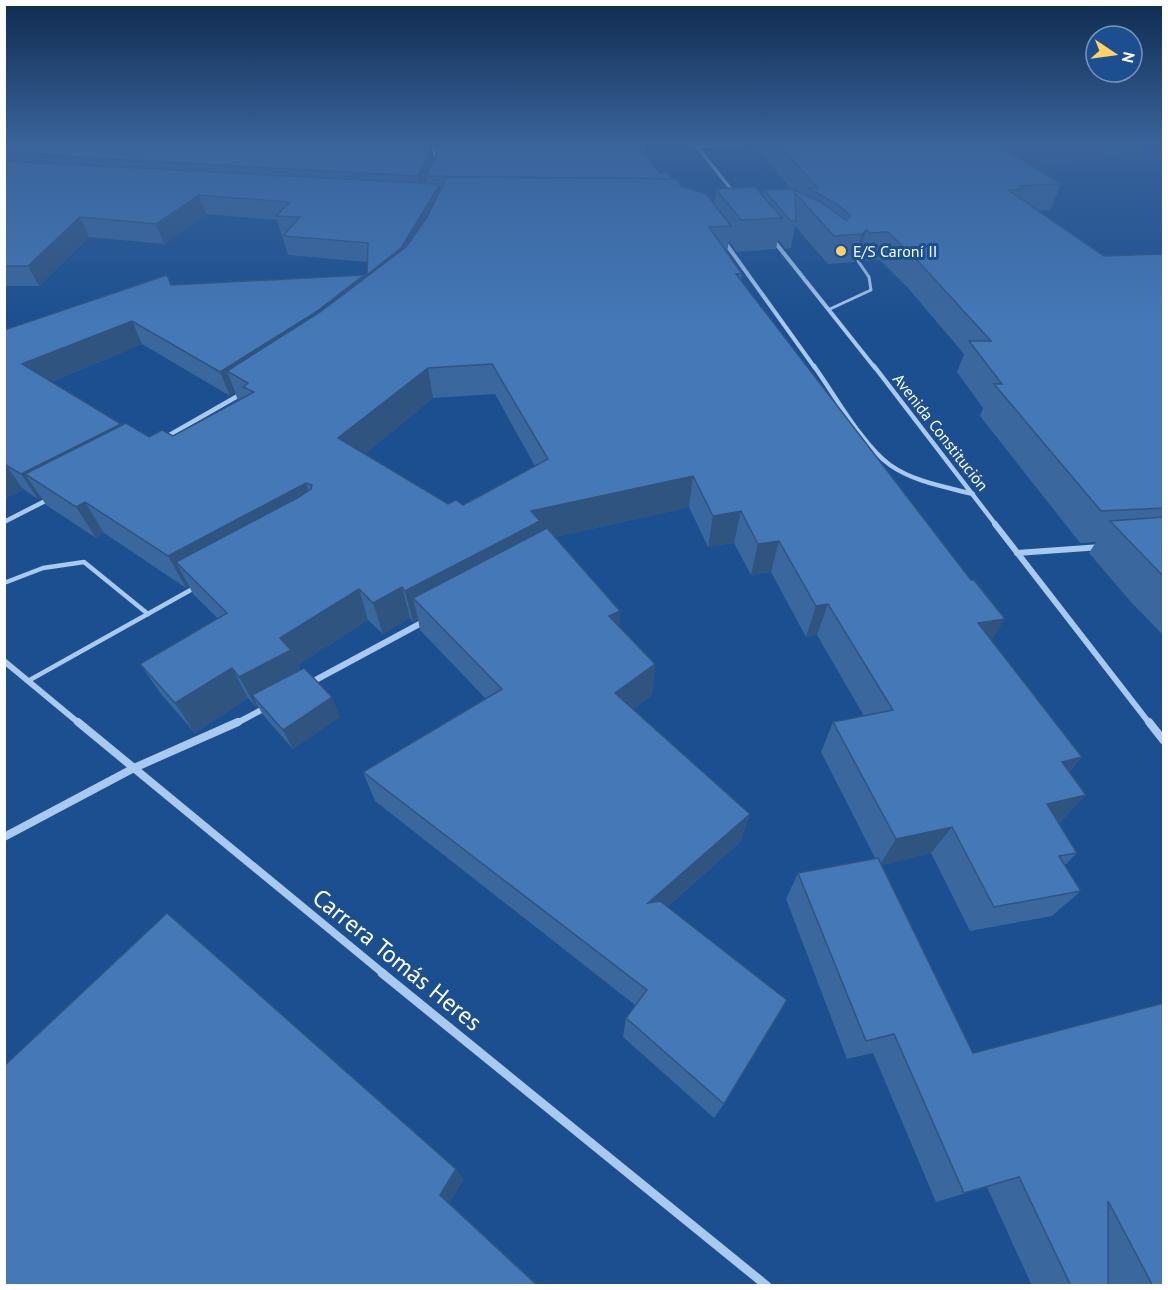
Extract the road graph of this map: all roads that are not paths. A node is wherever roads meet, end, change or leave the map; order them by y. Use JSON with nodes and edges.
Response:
{"nodes":[{"id":1,"x":717,"y":231,"type":"edge"},
{"id":2,"x":767,"y":233,"type":"edge"},
{"id":3,"x":858,"y":261,"type":"edge"},
{"id":4,"x":830,"y":309,"type":"junction"},
{"id":5,"x":248,"y":390,"type":"edge"},
{"id":6,"x":156,"y":443,"type":"edge"},
{"id":7,"x":974,"y":494,"type":"junction"},
{"id":8,"x":55,"y":496,"type":"edge"},
{"id":9,"x":4,"y":522,"type":"edge"},
{"id":10,"x":1107,"y":546,"type":"edge"},
{"id":11,"x":1017,"y":553,"type":"junction"},
{"id":12,"x":4,"y":583,"type":"edge"},
{"id":13,"x":198,"y":586,"type":"edge"},
{"id":14,"x":148,"y":614,"type":"junction"},
{"id":15,"x":430,"y":618,"type":"edge"},
{"id":16,"x":4,"y":661,"type":"edge"},
{"id":17,"x":28,"y":681,"type":"junction"},
{"id":18,"x":304,"y":687,"type":"edge"},
{"id":19,"x":273,"y":704,"type":"edge"},
{"id":20,"x":1164,"y":741,"type":"edge"},
{"id":21,"x":134,"y":768,"type":"junction"},
{"id":22,"x":4,"y":837,"type":"edge"},
{"id":23,"x":767,"y":1286,"type":"edge"}],
"edges":[{"from":1,"to":7,"type":"street"},
{"from":2,"to":4,"type":"street","name":"Avenida Constitución"},
{"from":3,"to":4,"type":"lane"},
{"from":4,"to":7,"type":"street","name":"Avenida Constitución"},
{"from":5,"to":6,"type":"street"},
{"from":7,"to":11,"type":"street","name":"Avenida Constitución"},
{"from":8,"to":9,"type":"street"},
{"from":10,"to":11,"type":"street"},
{"from":11,"to":20,"type":"street","name":"Avenida Constitución"},
{"from":12,"to":14,"type":"lane"},
{"from":13,"to":14,"type":"lane"},
{"from":14,"to":17,"type":"lane"},
{"from":15,"to":18,"type":"street"},
{"from":16,"to":17,"type":"street","name":"Carrera Tomás Heres"},
{"from":17,"to":21,"type":"street","name":"Carrera Tomás Heres"},
{"from":19,"to":21,"type":"street"},
{"from":21,"to":22,"type":"street"},
{"from":21,"to":23,"type":"street","name":"Carrera Tomás Heres"}]}
